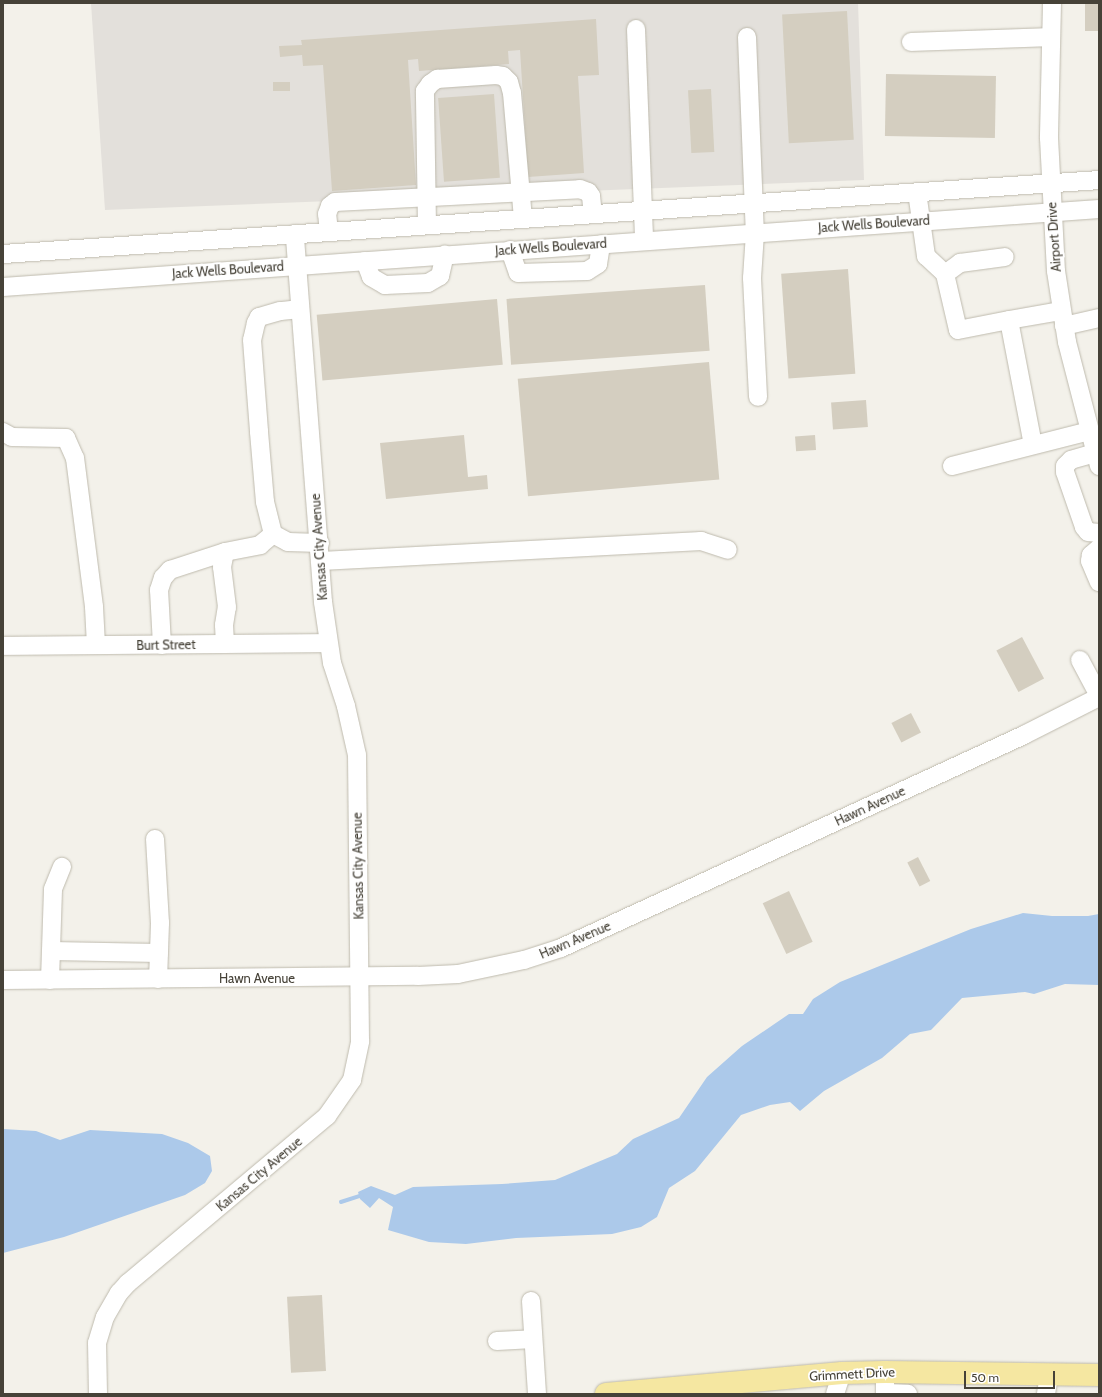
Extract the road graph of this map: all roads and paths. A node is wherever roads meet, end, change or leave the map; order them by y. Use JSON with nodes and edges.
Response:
{"nodes":[{"id":1,"x":1052,"y":3,"type":"edge"},
{"id":2,"x":636,"y":29,"type":"dead end"},
{"id":3,"x":747,"y":37,"type":"dead end"},
{"id":4,"x":1051,"y":37,"type":"junction"},
{"id":5,"x":911,"y":42,"type":"dead end"},
{"id":6,"x":1099,"y":180,"type":"edge"},
{"id":7,"x":1050,"y":183,"type":"junction"},
{"id":8,"x":917,"y":192,"type":"junction"},
{"id":9,"x":520,"y":193,"type":"junction"},
{"id":10,"x":426,"y":198,"type":"junction"},
{"id":11,"x":753,"y":203,"type":"junction"},
{"id":12,"x":1099,"y":209,"type":"edge"},
{"id":13,"x":643,"y":211,"type":"junction"},
{"id":14,"x":1052,"y":212,"type":"junction"},
{"id":15,"x":593,"y":214,"type":"junction"},
{"id":16,"x":522,"y":219,"type":"junction"},
{"id":17,"x":922,"y":221,"type":"junction"},
{"id":18,"x":427,"y":225,"type":"junction"},
{"id":19,"x":329,"y":232,"type":"junction"},
{"id":20,"x":755,"y":233,"type":"junction"},
{"id":21,"x":295,"y":234,"type":"junction"},
{"id":22,"x":644,"y":241,"type":"junction"},
{"id":23,"x":601,"y":244,"type":"junction"},
{"id":24,"x":510,"y":250,"type":"junction"},
{"id":25,"x":3,"y":254,"type":"edge"},
{"id":26,"x":445,"y":255,"type":"junction"},
{"id":27,"x":1005,"y":257,"type":"dead end"},
{"id":28,"x":365,"y":261,"type":"junction"},
{"id":29,"x":297,"y":265,"type":"junction"},
{"id":30,"x":945,"y":274,"type":"junction"},
{"id":31,"x":3,"y":287,"type":"edge"},
{"id":32,"x":300,"y":309,"type":"junction"},
{"id":33,"x":1099,"y":318,"type":"edge"},
{"id":34,"x":1062,"y":319,"type":"junction"},
{"id":35,"x":1009,"y":320,"type":"junction"},
{"id":36,"x":758,"y":397,"type":"dead end"},
{"id":37,"x":3,"y":432,"type":"edge"},
{"id":38,"x":1033,"y":445,"type":"junction"},
{"id":39,"x":1095,"y":447,"type":"edge"},
{"id":40,"x":952,"y":466,"type":"dead end"},
{"id":41,"x":1092,"y":530,"type":"edge"},
{"id":42,"x":273,"y":534,"type":"junction"},
{"id":43,"x":320,"y":543,"type":"junction"},
{"id":44,"x":1099,"y":548,"type":"edge"},
{"id":45,"x":728,"y":550,"type":"dead end"},
{"id":46,"x":226,"y":552,"type":"junction"},
{"id":47,"x":321,"y":561,"type":"junction"},
{"id":48,"x":1099,"y":582,"type":"edge"},
{"id":49,"x":328,"y":643,"type":"junction"},
{"id":50,"x":225,"y":644,"type":"junction"},
{"id":51,"x":96,"y":645,"type":"junction"},
{"id":52,"x":162,"y":645,"type":"junction"},
{"id":53,"x":3,"y":646,"type":"edge"},
{"id":54,"x":1080,"y":660,"type":"dead end"},
{"id":55,"x":1099,"y":696,"type":"edge"},
{"id":56,"x":155,"y":840,"type":"dead end"},
{"id":57,"x":62,"y":867,"type":"dead end"},
{"id":58,"x":51,"y":951,"type":"junction"},
{"id":59,"x":159,"y":953,"type":"junction"},
{"id":60,"x":360,"y":977,"type":"junction"},
{"id":61,"x":158,"y":979,"type":"junction"},
{"id":62,"x":3,"y":980,"type":"edge"},
{"id":63,"x":50,"y":980,"type":"junction"},
{"id":64,"x":531,"y":1301,"type":"dead end"},
{"id":65,"x":533,"y":1339,"type":"junction"},
{"id":66,"x":496,"y":1341,"type":"dead end"},
{"id":67,"x":885,"y":1372,"type":"junction"},
{"id":68,"x":913,"y":1372,"type":"junction"},
{"id":69,"x":842,"y":1373,"type":"junction"},
{"id":70,"x":1099,"y":1375,"type":"edge"},
{"id":71,"x":1047,"y":1384,"type":"edge"},
{"id":72,"x":98,"y":1394,"type":"edge"},
{"id":73,"x":537,"y":1394,"type":"edge"},
{"id":74,"x":606,"y":1394,"type":"edge"},
{"id":75,"x":835,"y":1394,"type":"edge"},
{"id":76,"x":910,"y":1394,"type":"edge"}],
"edges":[{"from":1,"to":4,"type":"street","name":"Airport Drive"},
{"from":2,"to":13,"type":"street"},
{"from":3,"to":11,"type":"street"},
{"from":4,"to":5,"type":"street"},
{"from":4,"to":7,"type":"street","name":"Airport Drive"},
{"from":6,"to":7,"type":"street"},
{"from":7,"to":8,"type":"street"},
{"from":7,"to":14,"type":"street","name":"Airport Drive"},
{"from":8,"to":11,"type":"street"},
{"from":8,"to":17,"type":"street"},
{"from":9,"to":10,"type":"street"},
{"from":9,"to":10,"type":"street"},
{"from":9,"to":15,"type":"street"},
{"from":9,"to":16,"type":"street"},
{"from":10,"to":18,"type":"street"},
{"from":10,"to":19,"type":"street"},
{"from":11,"to":13,"type":"street"},
{"from":11,"to":20,"type":"street"},
{"from":12,"to":14,"type":"street","name":"Jack Wells Boulevard"},
{"from":13,"to":15,"type":"street"},
{"from":13,"to":22,"type":"street"},
{"from":14,"to":17,"type":"street","name":"Jack Wells Boulevard"},
{"from":14,"to":34,"type":"street","name":"Airport Drive"},
{"from":15,"to":16,"type":"street"},
{"from":16,"to":18,"type":"street"},
{"from":17,"to":20,"type":"street","name":"Jack Wells Boulevard"},
{"from":17,"to":30,"type":"street"},
{"from":18,"to":19,"type":"street"},
{"from":19,"to":21,"type":"street"},
{"from":20,"to":22,"type":"street","name":"Jack Wells Boulevard"},
{"from":20,"to":36,"type":"street"},
{"from":21,"to":25,"type":"street"},
{"from":21,"to":29,"type":"street","name":"Kansas City Avenue"},
{"from":22,"to":23,"type":"street","name":"Jack Wells Boulevard"},
{"from":23,"to":24,"type":"street","name":"Jack Wells Boulevard"},
{"from":23,"to":24,"type":"street"},
{"from":24,"to":26,"type":"street","name":"Jack Wells Boulevard"},
{"from":26,"to":28,"type":"street","name":"Jack Wells Boulevard"},
{"from":26,"to":28,"type":"street"},
{"from":27,"to":30,"type":"street"},
{"from":28,"to":29,"type":"street","name":"Jack Wells Boulevard"},
{"from":29,"to":31,"type":"street","name":"Jack Wells Boulevard"},
{"from":29,"to":32,"type":"street","name":"Kansas City Avenue"},
{"from":30,"to":35,"type":"street"},
{"from":32,"to":42,"type":"street"},
{"from":32,"to":43,"type":"street","name":"Kansas City Avenue"},
{"from":33,"to":34,"type":"street"},
{"from":34,"to":35,"type":"street"},
{"from":34,"to":39,"type":"street","name":"Airport Drive"},
{"from":35,"to":38,"type":"street"},
{"from":37,"to":51,"type":"street"},
{"from":38,"to":39,"type":"street"},
{"from":38,"to":40,"type":"street"},
{"from":39,"to":41,"type":"street"},
{"from":42,"to":43,"type":"street"},
{"from":42,"to":46,"type":"street"},
{"from":43,"to":47,"type":"street","name":"Kansas City Avenue"},
{"from":44,"to":48,"type":"street"},
{"from":45,"to":47,"type":"street"},
{"from":46,"to":50,"type":"street"},
{"from":46,"to":52,"type":"street"},
{"from":47,"to":49,"type":"street","name":"Kansas City Avenue"},
{"from":49,"to":50,"type":"street","name":"Burt Street"},
{"from":49,"to":60,"type":"street","name":"Kansas City Avenue"},
{"from":50,"to":52,"type":"street","name":"Burt Street"},
{"from":51,"to":52,"type":"street","name":"Burt Street"},
{"from":51,"to":53,"type":"street","name":"Burt Street"},
{"from":54,"to":55,"type":"street"},
{"from":55,"to":60,"type":"street","name":"Hawn Avenue"},
{"from":56,"to":59,"type":"street"},
{"from":57,"to":58,"type":"street"},
{"from":58,"to":59,"type":"street"},
{"from":58,"to":63,"type":"street"},
{"from":59,"to":61,"type":"street"},
{"from":60,"to":61,"type":"street","name":"Hawn Avenue"},
{"from":60,"to":72,"type":"street","name":"Kansas City Avenue"},
{"from":61,"to":63,"type":"street","name":"Hawn Avenue"},
{"from":62,"to":63,"type":"street","name":"Hawn Avenue"},
{"from":64,"to":65,"type":"street"},
{"from":65,"to":66,"type":"street"},
{"from":65,"to":73,"type":"street"},
{"from":67,"to":68,"type":"main road","name":"Grimmett Drive"},
{"from":67,"to":69,"type":"main road","name":"Grimmett Drive"},
{"from":67,"to":76,"type":"street"},
{"from":68,"to":71,"type":"main road","name":"Grimmett Drive"},
{"from":68,"to":76,"type":"street"},
{"from":69,"to":74,"type":"main road","name":"Grimmett Drive"},
{"from":69,"to":75,"type":"street"},
{"from":70,"to":71,"type":"main road","name":"Grimmett Drive"}]}
